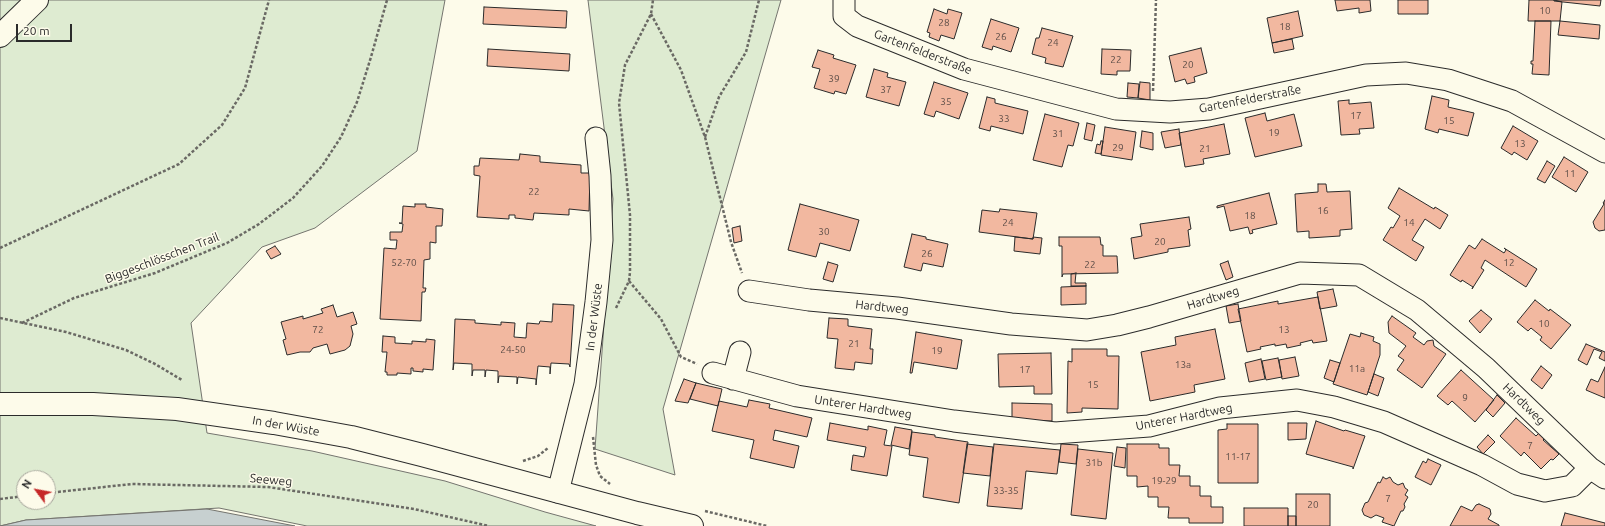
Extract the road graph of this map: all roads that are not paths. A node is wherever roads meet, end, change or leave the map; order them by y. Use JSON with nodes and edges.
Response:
{"nodes":[{"id":1,"x":37,"y":0,"type":"edge"},
{"id":2,"x":844,"y":8,"type":"edge"},
{"id":3,"x":0,"y":36,"type":"edge"},
{"id":4,"x":596,"y":138,"type":"dead end"},
{"id":5,"x":1605,"y":152,"type":"edge"},
{"id":6,"x":749,"y":291,"type":"road end"},
{"id":7,"x":740,"y":352,"type":"dead end"},
{"id":8,"x":713,"y":373,"type":"road end"},
{"id":9,"x":733,"y":379,"type":"junction"},
{"id":10,"x":4,"y":404,"type":"edge"},
{"id":11,"x":1598,"y":473,"type":"edge"},
{"id":12,"x":558,"y":492,"type":"junction"},
{"id":13,"x":696,"y":518,"type":"edge"}],
"edges":[{"from":1,"to":3,"type":"main road"},
{"from":2,"to":5,"type":"street","name":"Gartenfelderstraße"},
{"from":4,"to":12,"type":"street","name":"In der Wüste"},
{"from":6,"to":11,"type":"street","name":"Hardtweg"},
{"from":7,"to":9,"type":"street"},
{"from":8,"to":9,"type":"street","name":"Unterer Hardtweg"},
{"from":9,"to":11,"type":"street","name":"Unterer Hardtweg"},
{"from":10,"to":12,"type":"main road","name":"In der Wüste"},
{"from":12,"to":13,"type":"main road","name":"In der Wüste"}]}
